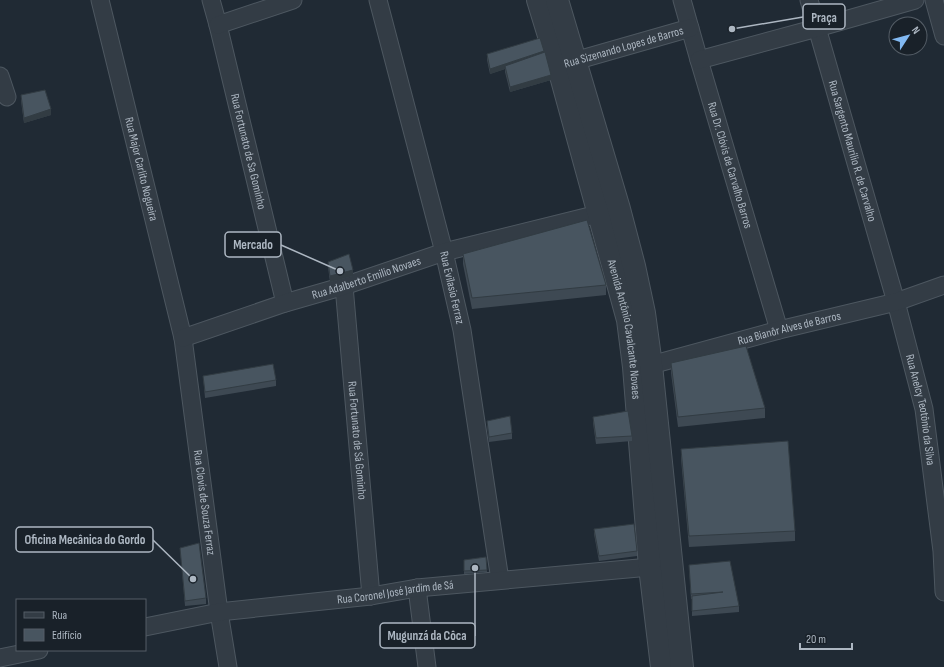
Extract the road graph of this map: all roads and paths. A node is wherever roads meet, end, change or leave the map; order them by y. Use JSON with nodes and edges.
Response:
{"nodes":[{"id":1,"x":100,"y":0,"type":"edge"},
{"id":2,"x":211,"y":0,"type":"edge"},
{"id":3,"x":293,"y":0,"type":"edge"},
{"id":4,"x":378,"y":0,"type":"edge"},
{"id":5,"x":538,"y":0,"type":"edge"},
{"id":6,"x":557,"y":0,"type":"edge"},
{"id":7,"x":682,"y":0,"type":"edge"},
{"id":8,"x":809,"y":0,"type":"edge"},
{"id":9,"x":915,"y":0,"type":"edge"},
{"id":10,"x":934,"y":0,"type":"edge"},
{"id":11,"x":218,"y":25,"type":"junction"},
{"id":12,"x":690,"y":28,"type":"junction"},
{"id":13,"x":817,"y":28,"type":"junction"},
{"id":14,"x":944,"y":36,"type":"edge"},
{"id":15,"x":699,"y":60,"type":"junction"},
{"id":16,"x":566,"y":63,"type":"junction"},
{"id":17,"x":0,"y":76,"type":"edge"},
{"id":18,"x":7,"y":97,"type":"dead end"},
{"id":19,"x":598,"y":214,"type":"junction"},
{"id":20,"x":444,"y":252,"type":"junction"},
{"id":21,"x":944,"y":285,"type":"edge"},
{"id":22,"x":344,"y":286,"type":"junction"},
{"id":23,"x":896,"y":302,"type":"junction"},
{"id":24,"x":285,"y":303,"type":"junction"},
{"id":25,"x":779,"y":330,"type":"junction"},
{"id":26,"x":183,"y":338,"type":"junction"},
{"id":27,"x":642,"y":366,"type":"junction"},
{"id":28,"x":650,"y":567,"type":"junction"},
{"id":29,"x":672,"y":567,"type":"junction"},
{"id":30,"x":500,"y":580,"type":"junction"},
{"id":31,"x":417,"y":588,"type":"junction"},
{"id":32,"x":944,"y":592,"type":"edge"},
{"id":33,"x":371,"y":596,"type":"junction"},
{"id":34,"x":219,"y":612,"type":"junction"},
{"id":35,"x":146,"y":627,"type":"edge"},
{"id":36,"x":34,"y":651,"type":"edge"},
{"id":37,"x":0,"y":658,"type":"edge"},
{"id":38,"x":228,"y":667,"type":"edge"},
{"id":39,"x":427,"y":667,"type":"edge"},
{"id":40,"x":662,"y":667,"type":"edge"},
{"id":41,"x":682,"y":667,"type":"edge"}],
"edges":[{"from":1,"to":26,"type":"street","name":"Rua Major Carlito Nogueira"},
{"from":2,"to":11,"type":"street","name":"Rua Fortunato de Sa Gominho"},
{"from":3,"to":11,"type":"street"},
{"from":4,"to":20,"type":"street","name":"Rua Evilasio Ferraz"},
{"from":5,"to":16,"type":"street","name":"Avenida Antônio Cavalcante Novaes"},
{"from":6,"to":16,"type":"street"},
{"from":7,"to":12,"type":"street","name":"Rua Dr. Clóvis de Carvalho Barros"},
{"from":8,"to":13,"type":"street","name":"Rua Sargento Maurílio R. de Carvalho"},
{"from":9,"to":13,"type":"street"},
{"from":10,"to":14,"type":"street"},
{"from":11,"to":24,"type":"street","name":"Rua Fortunato de Sa Gominho"},
{"from":12,"to":15,"type":"street","name":"Rua Dr. Clóvis de Carvalho Barros"},
{"from":12,"to":16,"type":"street","name":"Rua Sizenando Lopes de Barros"},
{"from":13,"to":15,"type":"street"},
{"from":13,"to":23,"type":"street","name":"Rua Sargento Maurílio R. de Carvalho"},
{"from":15,"to":25,"type":"street","name":"Rua Dr. Clóvis de Carvalho Barros"},
{"from":16,"to":19,"type":"street","name":"Avenida Antônio Cavalcante Novaes"},
{"from":16,"to":27,"type":"street"},
{"from":17,"to":18,"type":"street"},
{"from":19,"to":20,"type":"street","name":"Rua Adalberto Emilio Novaes"},
{"from":19,"to":27,"type":"street","name":"Avenida Antônio Cavalcante Novaes"},
{"from":20,"to":22,"type":"street","name":"Rua Adalberto Emilio Novaes"},
{"from":20,"to":30,"type":"street","name":"Rua Evilasio Ferraz"},
{"from":21,"to":23,"type":"street","name":"Rua Bianôr Alves de Barros"},
{"from":22,"to":24,"type":"street","name":"Rua Adalberto Emilio Novaes"},
{"from":22,"to":33,"type":"street","name":"Rua Fortunato de Sá Gominho"},
{"from":23,"to":25,"type":"street","name":"Rua Bianôr Alves de Barros"},
{"from":23,"to":32,"type":"street","name":"Rua Anelcy Teotônio da Silva"},
{"from":24,"to":26,"type":"street","name":"Rua Adalberto Emilio Novaes"},
{"from":25,"to":27,"type":"street","name":"Rua Bianôr Alves de Barros"},
{"from":26,"to":34,"type":"street","name":"Rua Clovis de Souza Ferraz"},
{"from":27,"to":28,"type":"street","name":"Avenida Antônio Cavalcante Novaes"},
{"from":27,"to":29,"type":"street"},
{"from":28,"to":29,"type":"street","name":"Rua Coronel José Jardim de Sá"},
{"from":28,"to":30,"type":"street","name":"Rua Coronel José Jardim de Sá"},
{"from":28,"to":40,"type":"street","name":"Avenida Antônio Cavalcante Novaes"},
{"from":29,"to":41,"type":"street"},
{"from":30,"to":31,"type":"street","name":"Rua Coronel José Jardim de Sá"},
{"from":31,"to":33,"type":"street","name":"Rua Coronel José Jardim de Sá"},
{"from":31,"to":39,"type":"street"},
{"from":33,"to":34,"type":"street","name":"Rua Coronel José Jardim de Sá"},
{"from":34,"to":35,"type":"street","name":"Rua Coronel José Jardim de Sá"},
{"from":34,"to":38,"type":"street","name":"Rua Clovis de Souza Ferraz"},
{"from":36,"to":37,"type":"street"}]}
